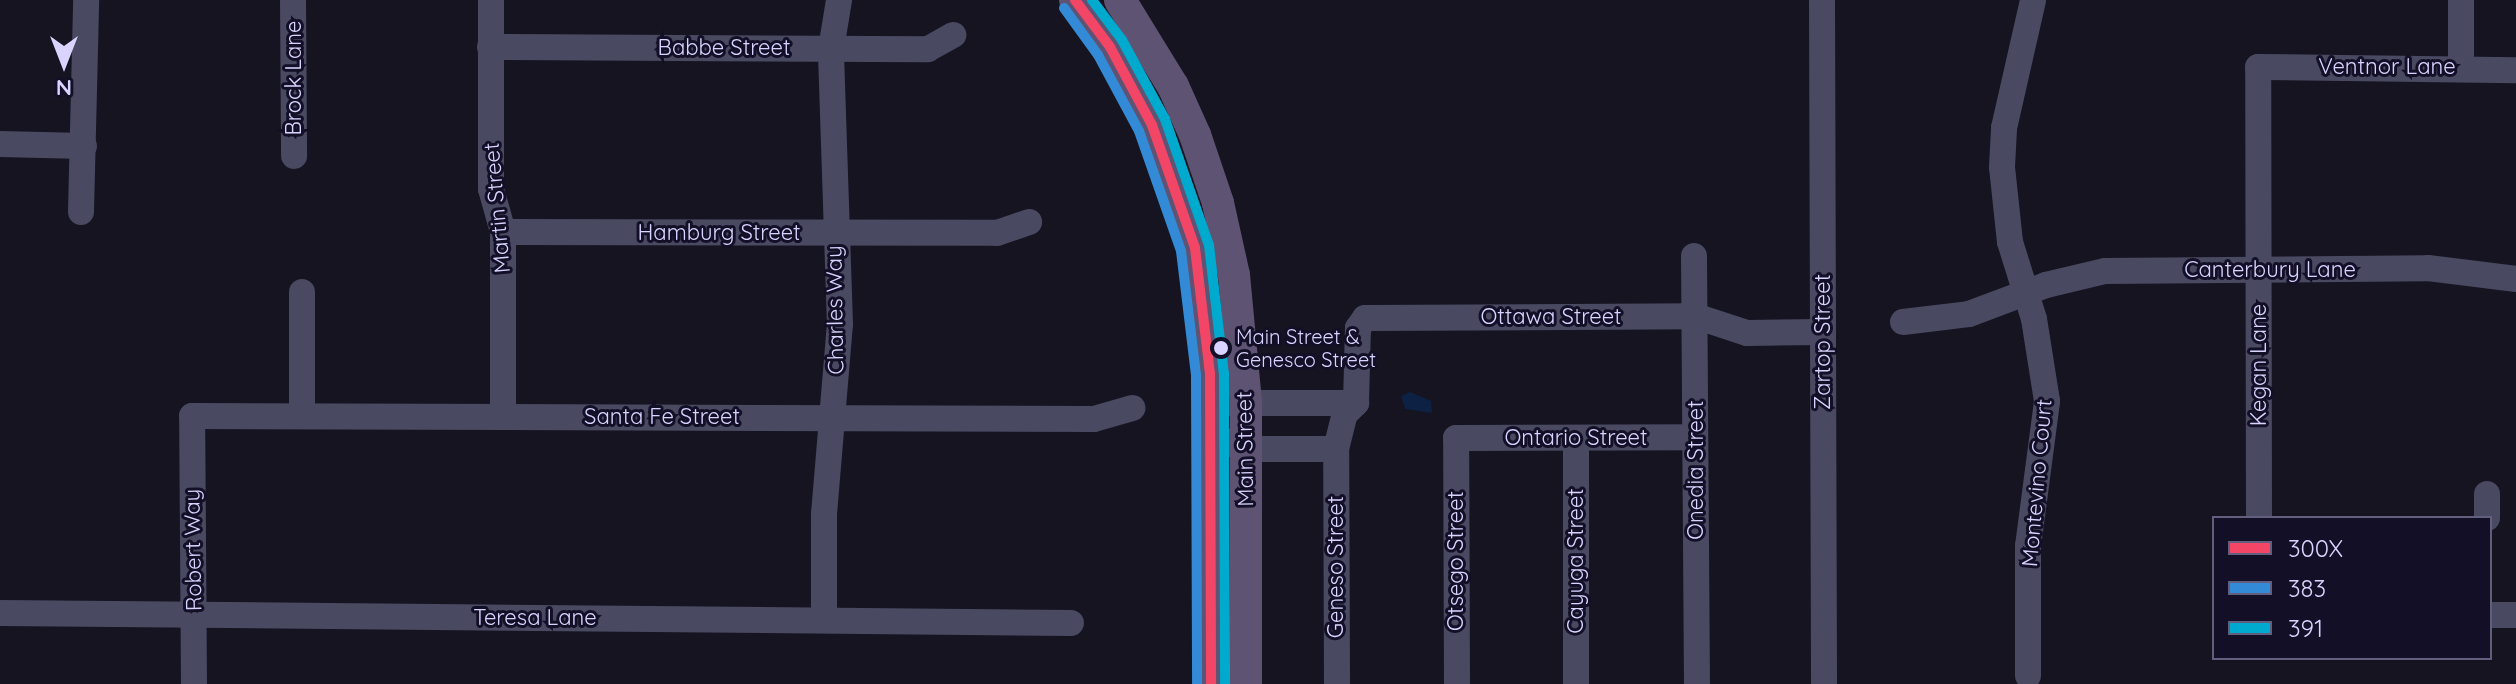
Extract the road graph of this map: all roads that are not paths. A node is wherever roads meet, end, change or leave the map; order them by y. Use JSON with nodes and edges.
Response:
{"nodes":[{"id":1,"x":86,"y":0,"type":"edge"},
{"id":2,"x":293,"y":0,"type":"edge"},
{"id":3,"x":491,"y":0,"type":"edge"},
{"id":4,"x":839,"y":0,"type":"edge"},
{"id":5,"x":1075,"y":0,"type":"edge"},
{"id":6,"x":1120,"y":0,"type":"edge"},
{"id":7,"x":1822,"y":0,"type":"edge"},
{"id":8,"x":2033,"y":0,"type":"edge"},
{"id":9,"x":2461,"y":0,"type":"edge"},
{"id":10,"x":953,"y":35,"type":"dead end"},
{"id":11,"x":490,"y":47,"type":"junction"},
{"id":12,"x":831,"y":49,"type":"junction"},
{"id":13,"x":2258,"y":67,"type":"joint"},
{"id":14,"x":2461,"y":67,"type":"junction"},
{"id":15,"x":2516,"y":70,"type":"edge"},
{"id":16,"x":0,"y":144,"type":"edge"},
{"id":17,"x":84,"y":146,"type":"junction"},
{"id":18,"x":294,"y":156,"type":"dead end"},
{"id":19,"x":81,"y":212,"type":"dead end"},
{"id":20,"x":1029,"y":222,"type":"dead end"},
{"id":21,"x":503,"y":232,"type":"junction"},
{"id":22,"x":834,"y":234,"type":"junction"},
{"id":23,"x":1694,"y":256,"type":"dead end"},
{"id":24,"x":2259,"y":270,"type":"junction"},
{"id":25,"x":2516,"y":279,"type":"edge"},
{"id":26,"x":302,"y":292,"type":"dead end"},
{"id":27,"x":2026,"y":293,"type":"junction"},
{"id":28,"x":1695,"y":316,"type":"junction"},
{"id":29,"x":1903,"y":322,"type":"dead end"},
{"id":30,"x":1823,"y":332,"type":"junction"},
{"id":31,"x":1211,"y":403,"type":"junction"},
{"id":32,"x":1246,"y":403,"type":"junction"},
{"id":33,"x":1356,"y":403,"type":"junction"},
{"id":34,"x":1132,"y":408,"type":"dead end"},
{"id":35,"x":192,"y":416,"type":"joint"},
{"id":36,"x":302,"y":416,"type":"junction"},
{"id":37,"x":503,"y":417,"type":"junction"},
{"id":38,"x":832,"y":418,"type":"junction"},
{"id":39,"x":1212,"y":436,"type":"junction"},
{"id":40,"x":1695,"y":437,"type":"junction"},
{"id":41,"x":1456,"y":438,"type":"joint"},
{"id":42,"x":1576,"y":438,"type":"junction"},
{"id":43,"x":1246,"y":449,"type":"junction"},
{"id":44,"x":1336,"y":449,"type":"junction"},
{"id":45,"x":2259,"y":516,"type":"edge"},
{"id":46,"x":0,"y":613,"type":"edge"},
{"id":47,"x":2492,"y":615,"type":"edge"},
{"id":48,"x":2516,"y":615,"type":"edge"},
{"id":49,"x":193,"y":616,"type":"junction"},
{"id":50,"x":824,"y":620,"type":"junction"},
{"id":51,"x":1071,"y":623,"type":"dead end"},
{"id":52,"x":2028,"y":676,"type":"dead end"},
{"id":53,"x":194,"y":684,"type":"edge"},
{"id":54,"x":1211,"y":684,"type":"edge"},
{"id":55,"x":1246,"y":684,"type":"edge"},
{"id":56,"x":1337,"y":684,"type":"edge"},
{"id":57,"x":1457,"y":684,"type":"edge"},
{"id":58,"x":1576,"y":684,"type":"edge"},
{"id":59,"x":1697,"y":684,"type":"edge"},
{"id":60,"x":1824,"y":684,"type":"edge"}],
"edges":[{"from":1,"to":17,"type":"street"},
{"from":2,"to":18,"type":"street","name":"Brock Lane"},
{"from":3,"to":11,"type":"street","name":"Martin Street"},
{"from":4,"to":12,"type":"street","name":"Charles Way"},
{"from":5,"to":31,"type":"main road","name":"Main Street"},
{"from":6,"to":32,"type":"main road","name":"Main Street"},
{"from":7,"to":30,"type":"street","name":"Zartop Street"},
{"from":8,"to":27,"type":"street","name":"Montevino Court"},
{"from":9,"to":14,"type":"street"},
{"from":10,"to":12,"type":"street","name":"Babbe Street"},
{"from":11,"to":12,"type":"street","name":"Babbe Street"},
{"from":11,"to":21,"type":"street","name":"Martin Street"},
{"from":12,"to":22,"type":"street","name":"Charles Way"},
{"from":13,"to":14,"type":"street","name":"Ventnor Lane"},
{"from":13,"to":24,"type":"street","name":"Kegan Lane"},
{"from":14,"to":15,"type":"street","name":"Ventnor Lane"},
{"from":16,"to":17,"type":"street"},
{"from":17,"to":19,"type":"street"},
{"from":20,"to":22,"type":"street","name":"Hamburg Street"},
{"from":21,"to":22,"type":"street","name":"Hamburg Street"},
{"from":21,"to":37,"type":"street","name":"Martin Street"},
{"from":22,"to":38,"type":"street","name":"Charles Way"},
{"from":23,"to":28,"type":"street","name":"Onedia Street"},
{"from":24,"to":25,"type":"street","name":"Canterbury Lane"},
{"from":24,"to":27,"type":"street","name":"Canterbury Lane"},
{"from":24,"to":45,"type":"street","name":"Kegan Lane"},
{"from":26,"to":36,"type":"street"},
{"from":27,"to":29,"type":"street","name":"Canterbury Lane"},
{"from":27,"to":52,"type":"street","name":"Montevino Court"},
{"from":28,"to":30,"type":"street","name":"Ottawa Street"},
{"from":28,"to":33,"type":"street","name":"Ottawa Street"},
{"from":28,"to":40,"type":"street","name":"Onedia Street"},
{"from":30,"to":60,"type":"street","name":"Zartop Street"},
{"from":31,"to":32,"type":"street"},
{"from":31,"to":39,"type":"main road","name":"Main Street"},
{"from":32,"to":33,"type":"street"},
{"from":32,"to":43,"type":"main road","name":"Main Street"},
{"from":33,"to":44,"type":"street","name":"Geneso Street"},
{"from":34,"to":38,"type":"street","name":"Santa Fe Street"},
{"from":35,"to":36,"type":"street","name":"Santa Fe Street"},
{"from":35,"to":49,"type":"street","name":"Robert Way"},
{"from":36,"to":37,"type":"street","name":"Santa Fe Street"},
{"from":37,"to":38,"type":"street","name":"Santa Fe Street"},
{"from":38,"to":50,"type":"street","name":"Charles Way"},
{"from":39,"to":43,"type":"street"},
{"from":39,"to":54,"type":"main road","name":"Main Street"},
{"from":40,"to":42,"type":"street","name":"Ontario Street"},
{"from":40,"to":59,"type":"street","name":"Onedia Street"},
{"from":41,"to":42,"type":"street","name":"Ontario Street"},
{"from":41,"to":57,"type":"street","name":"Otsego Street"},
{"from":42,"to":58,"type":"street","name":"Cayuga Street"},
{"from":43,"to":44,"type":"street"},
{"from":43,"to":55,"type":"main road","name":"Main Street"},
{"from":44,"to":56,"type":"street","name":"Geneso Street"},
{"from":46,"to":49,"type":"street","name":"Teresa Lane"},
{"from":47,"to":48,"type":"street"},
{"from":49,"to":50,"type":"street","name":"Teresa Lane"},
{"from":49,"to":53,"type":"street","name":"Robert Way"},
{"from":50,"to":51,"type":"street","name":"Teresa Lane"}]}
